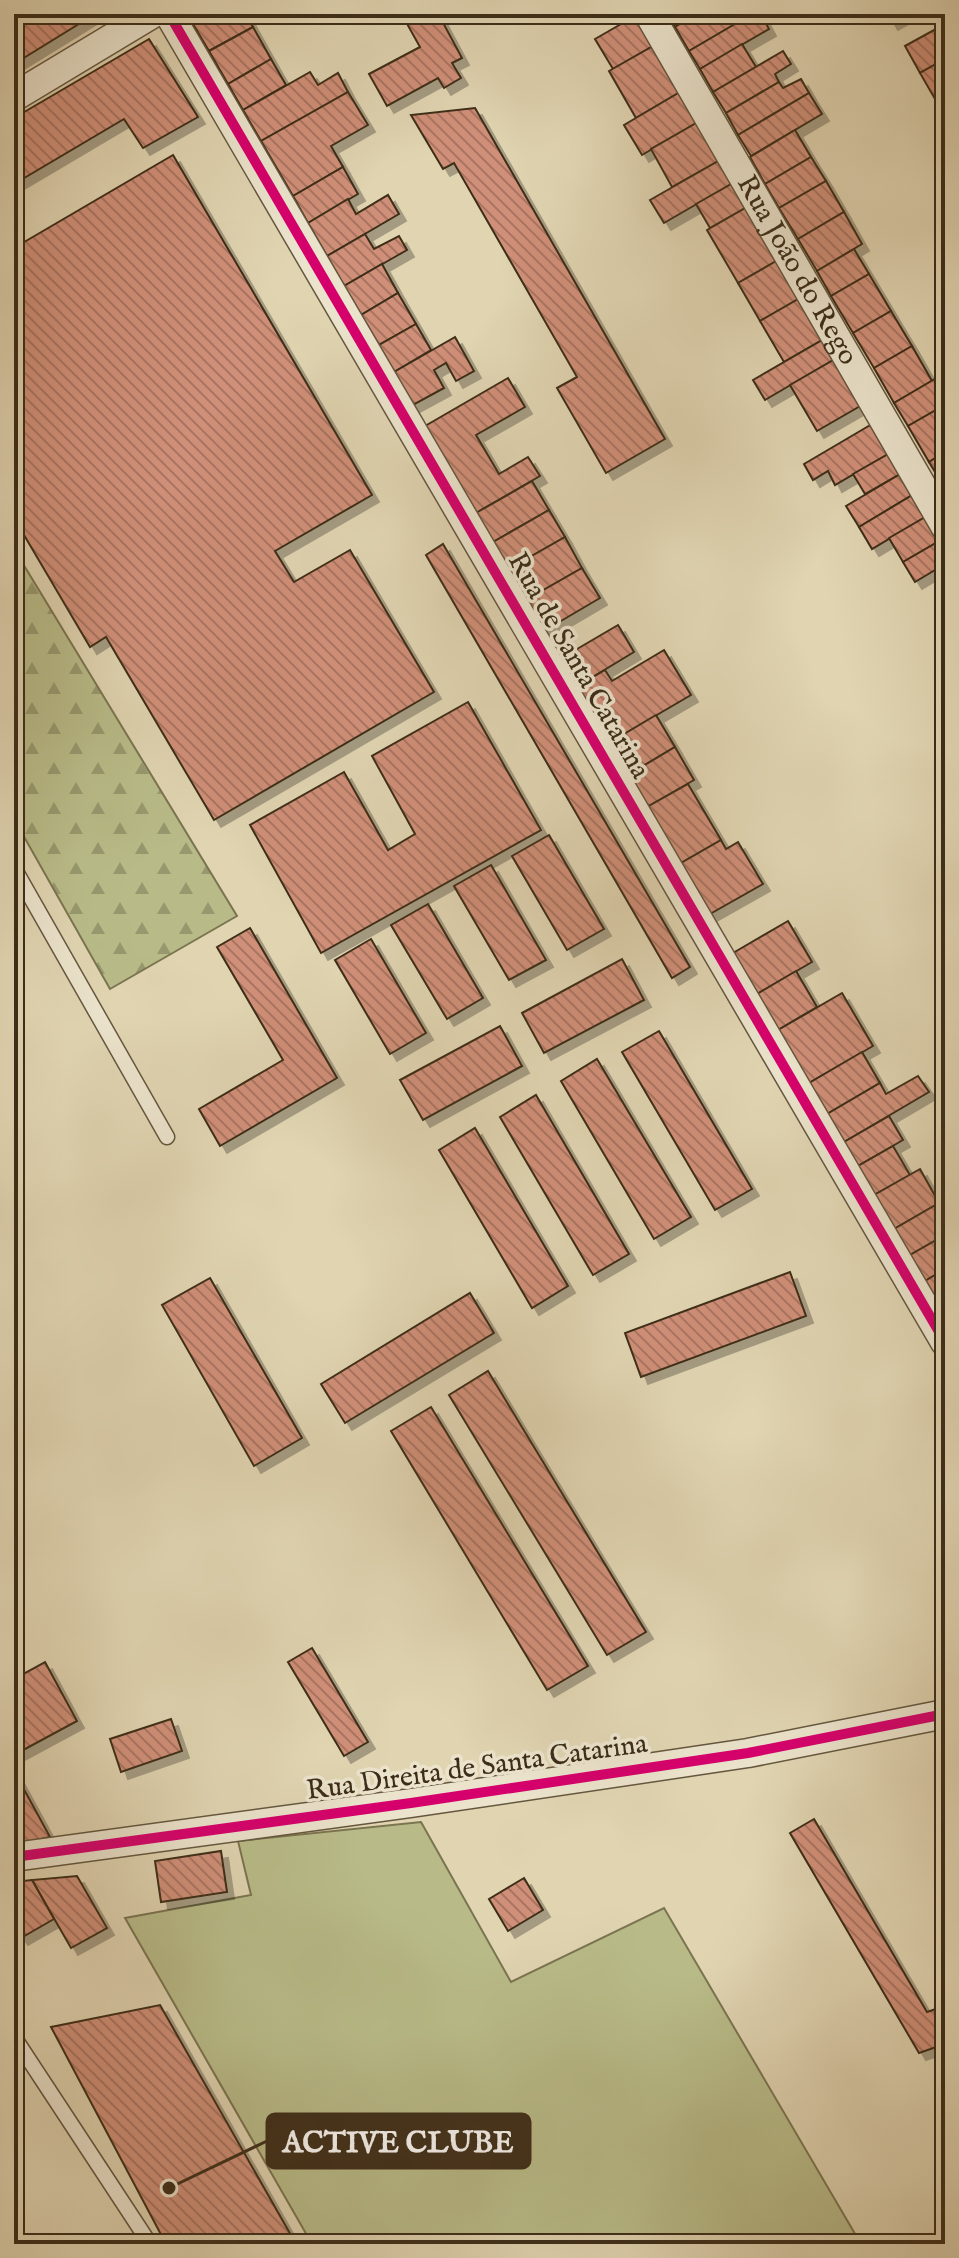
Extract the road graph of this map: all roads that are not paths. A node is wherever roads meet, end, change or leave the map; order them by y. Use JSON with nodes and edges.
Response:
{"nodes":[{"id":1,"x":152,"y":14,"type":"edge"},
{"id":2,"x":169,"y":14,"type":"edge"},
{"id":3,"x":649,"y":14,"type":"edge"},
{"id":4,"x":14,"y":97,"type":"edge"},
{"id":5,"x":945,"y":526,"type":"edge"},
{"id":6,"x":14,"y":868,"type":"edge"},
{"id":7,"x":167,"y":1137,"type":"dead end"},
{"id":8,"x":945,"y":1342,"type":"edge"},
{"id":9,"x":945,"y":1714,"type":"edge"},
{"id":10,"x":18,"y":1850,"type":"edge"},
{"id":11,"x":14,"y":2037,"type":"edge"},
{"id":12,"x":150,"y":2244,"type":"edge"}],
"edges":[{"from":1,"to":4,"type":"street"},
{"from":2,"to":8,"type":"street","name":"Rua de Santa Catarina"},
{"from":3,"to":5,"type":"street","name":"Rua João do Rego"},
{"from":6,"to":7,"type":"lane"},
{"from":9,"to":10,"type":"street","name":"Rua Direita de Santa Catarina"},
{"from":11,"to":12,"type":"lane"}]}
